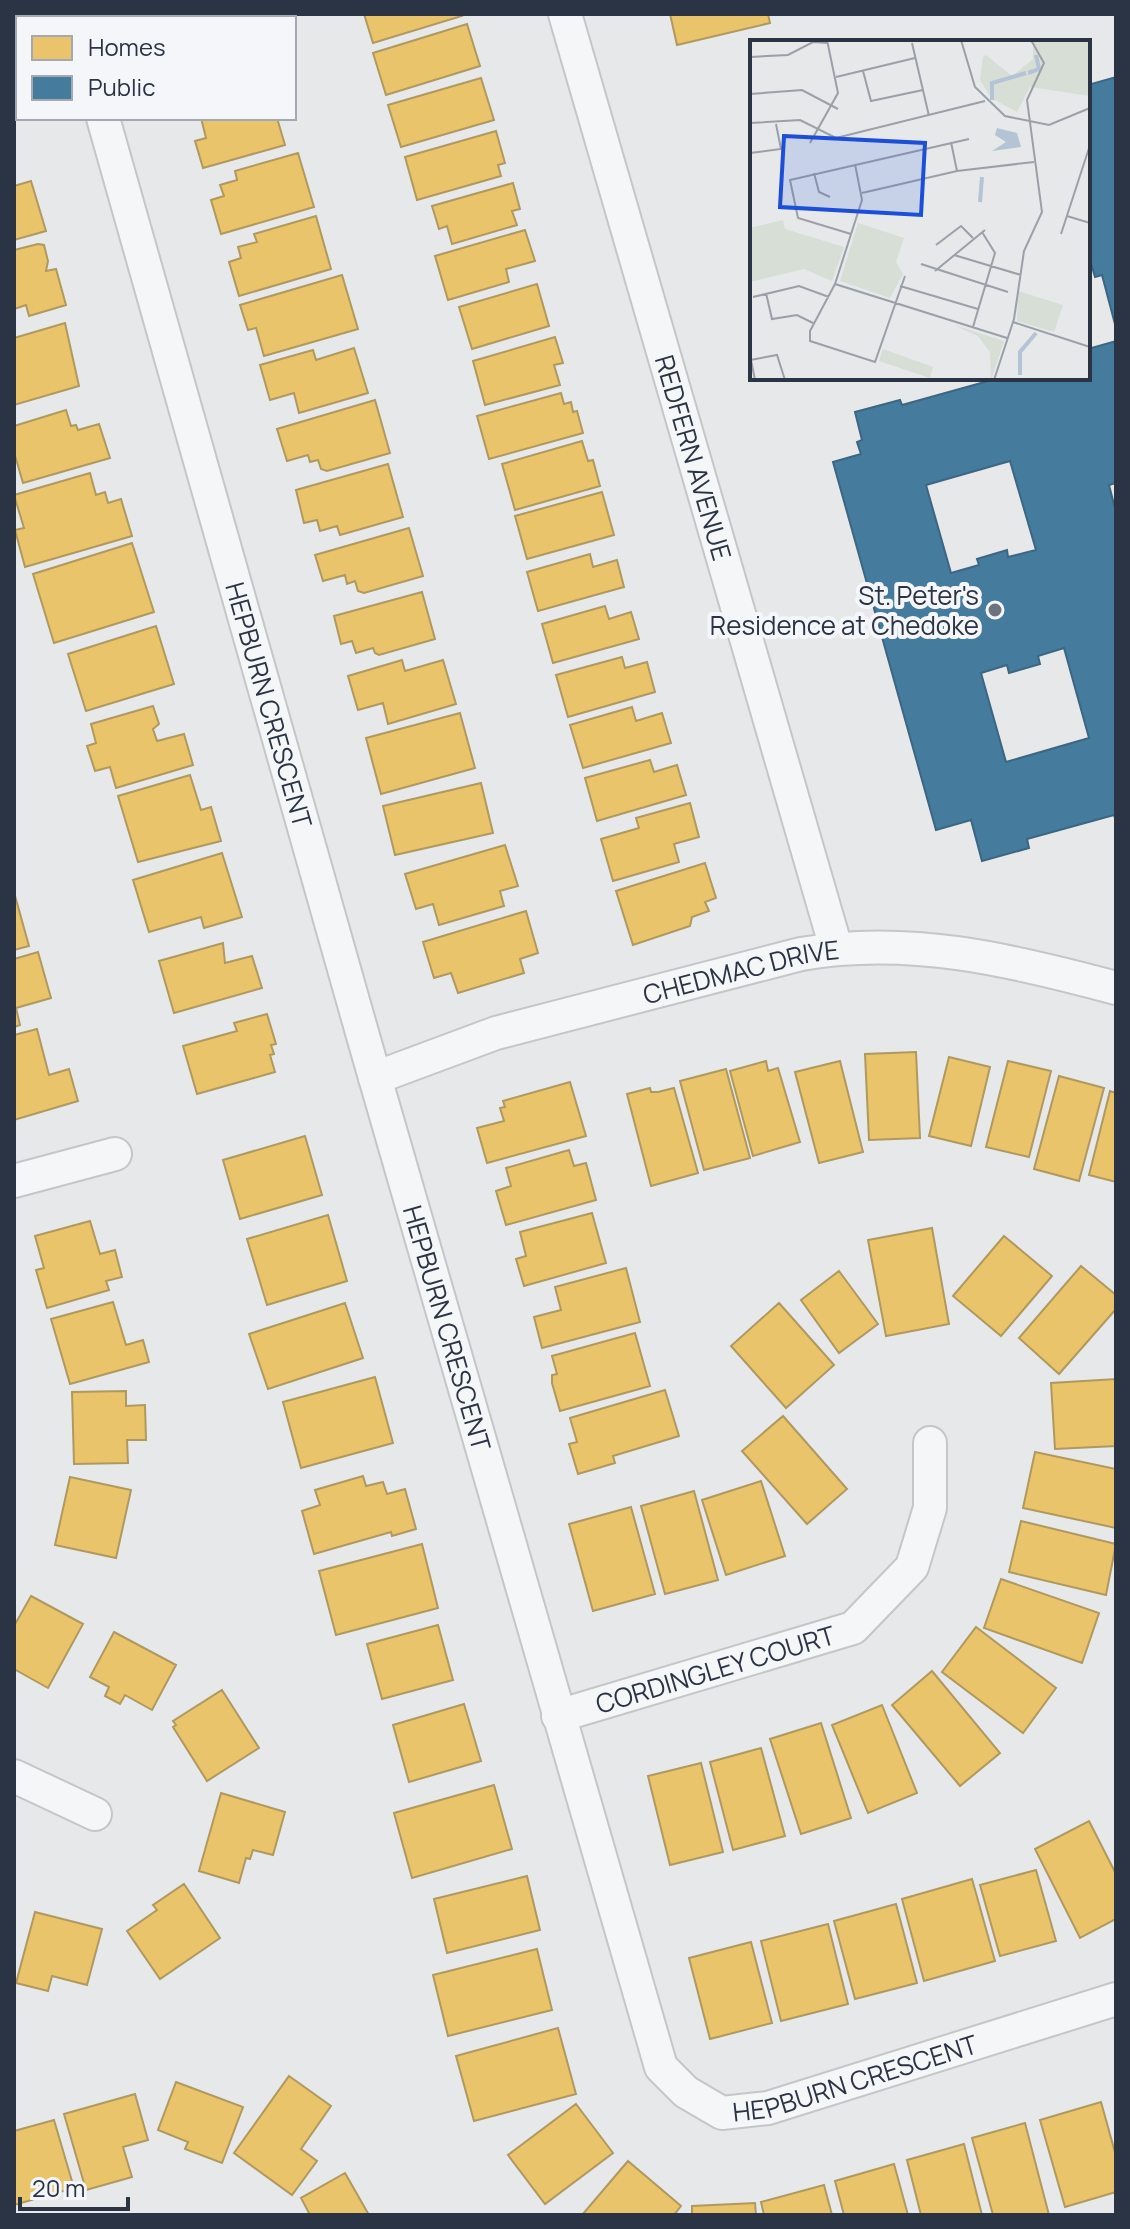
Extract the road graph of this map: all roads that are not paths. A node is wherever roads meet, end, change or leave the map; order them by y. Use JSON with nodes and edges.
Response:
{"nodes":[{"id":1,"x":565,"y":14,"type":"edge"},
{"id":2,"x":104,"y":120,"type":"edge"},
{"id":3,"x":836,"y":948,"type":"junction"},
{"id":4,"x":1116,"y":988,"type":"edge"},
{"id":5,"x":375,"y":1078,"type":"junction"},
{"id":6,"x":115,"y":1154,"type":"dead end"},
{"id":7,"x":14,"y":1181,"type":"edge"},
{"id":8,"x":930,"y":1443,"type":"dead end"},
{"id":9,"x":558,"y":1716,"type":"junction"},
{"id":10,"x":14,"y":1776,"type":"edge"},
{"id":11,"x":95,"y":1814,"type":"dead end"},
{"id":12,"x":1116,"y":1999,"type":"edge"}],
"edges":[{"from":1,"to":3,"type":"street","name":"REDFERN AVENUE"},
{"from":2,"to":5,"type":"street","name":"HEPBURN CRESCENT"},
{"from":3,"to":4,"type":"street","name":"CHEDMAC DRIVE"},
{"from":3,"to":5,"type":"street","name":"CHEDMAC DRIVE"},
{"from":5,"to":9,"type":"street","name":"HEPBURN CRESCENT"},
{"from":6,"to":7,"type":"street"},
{"from":8,"to":9,"type":"street","name":"CORDINGLEY COURT"},
{"from":9,"to":12,"type":"street","name":"HEPBURN CRESCENT"},
{"from":10,"to":11,"type":"street"}]}
